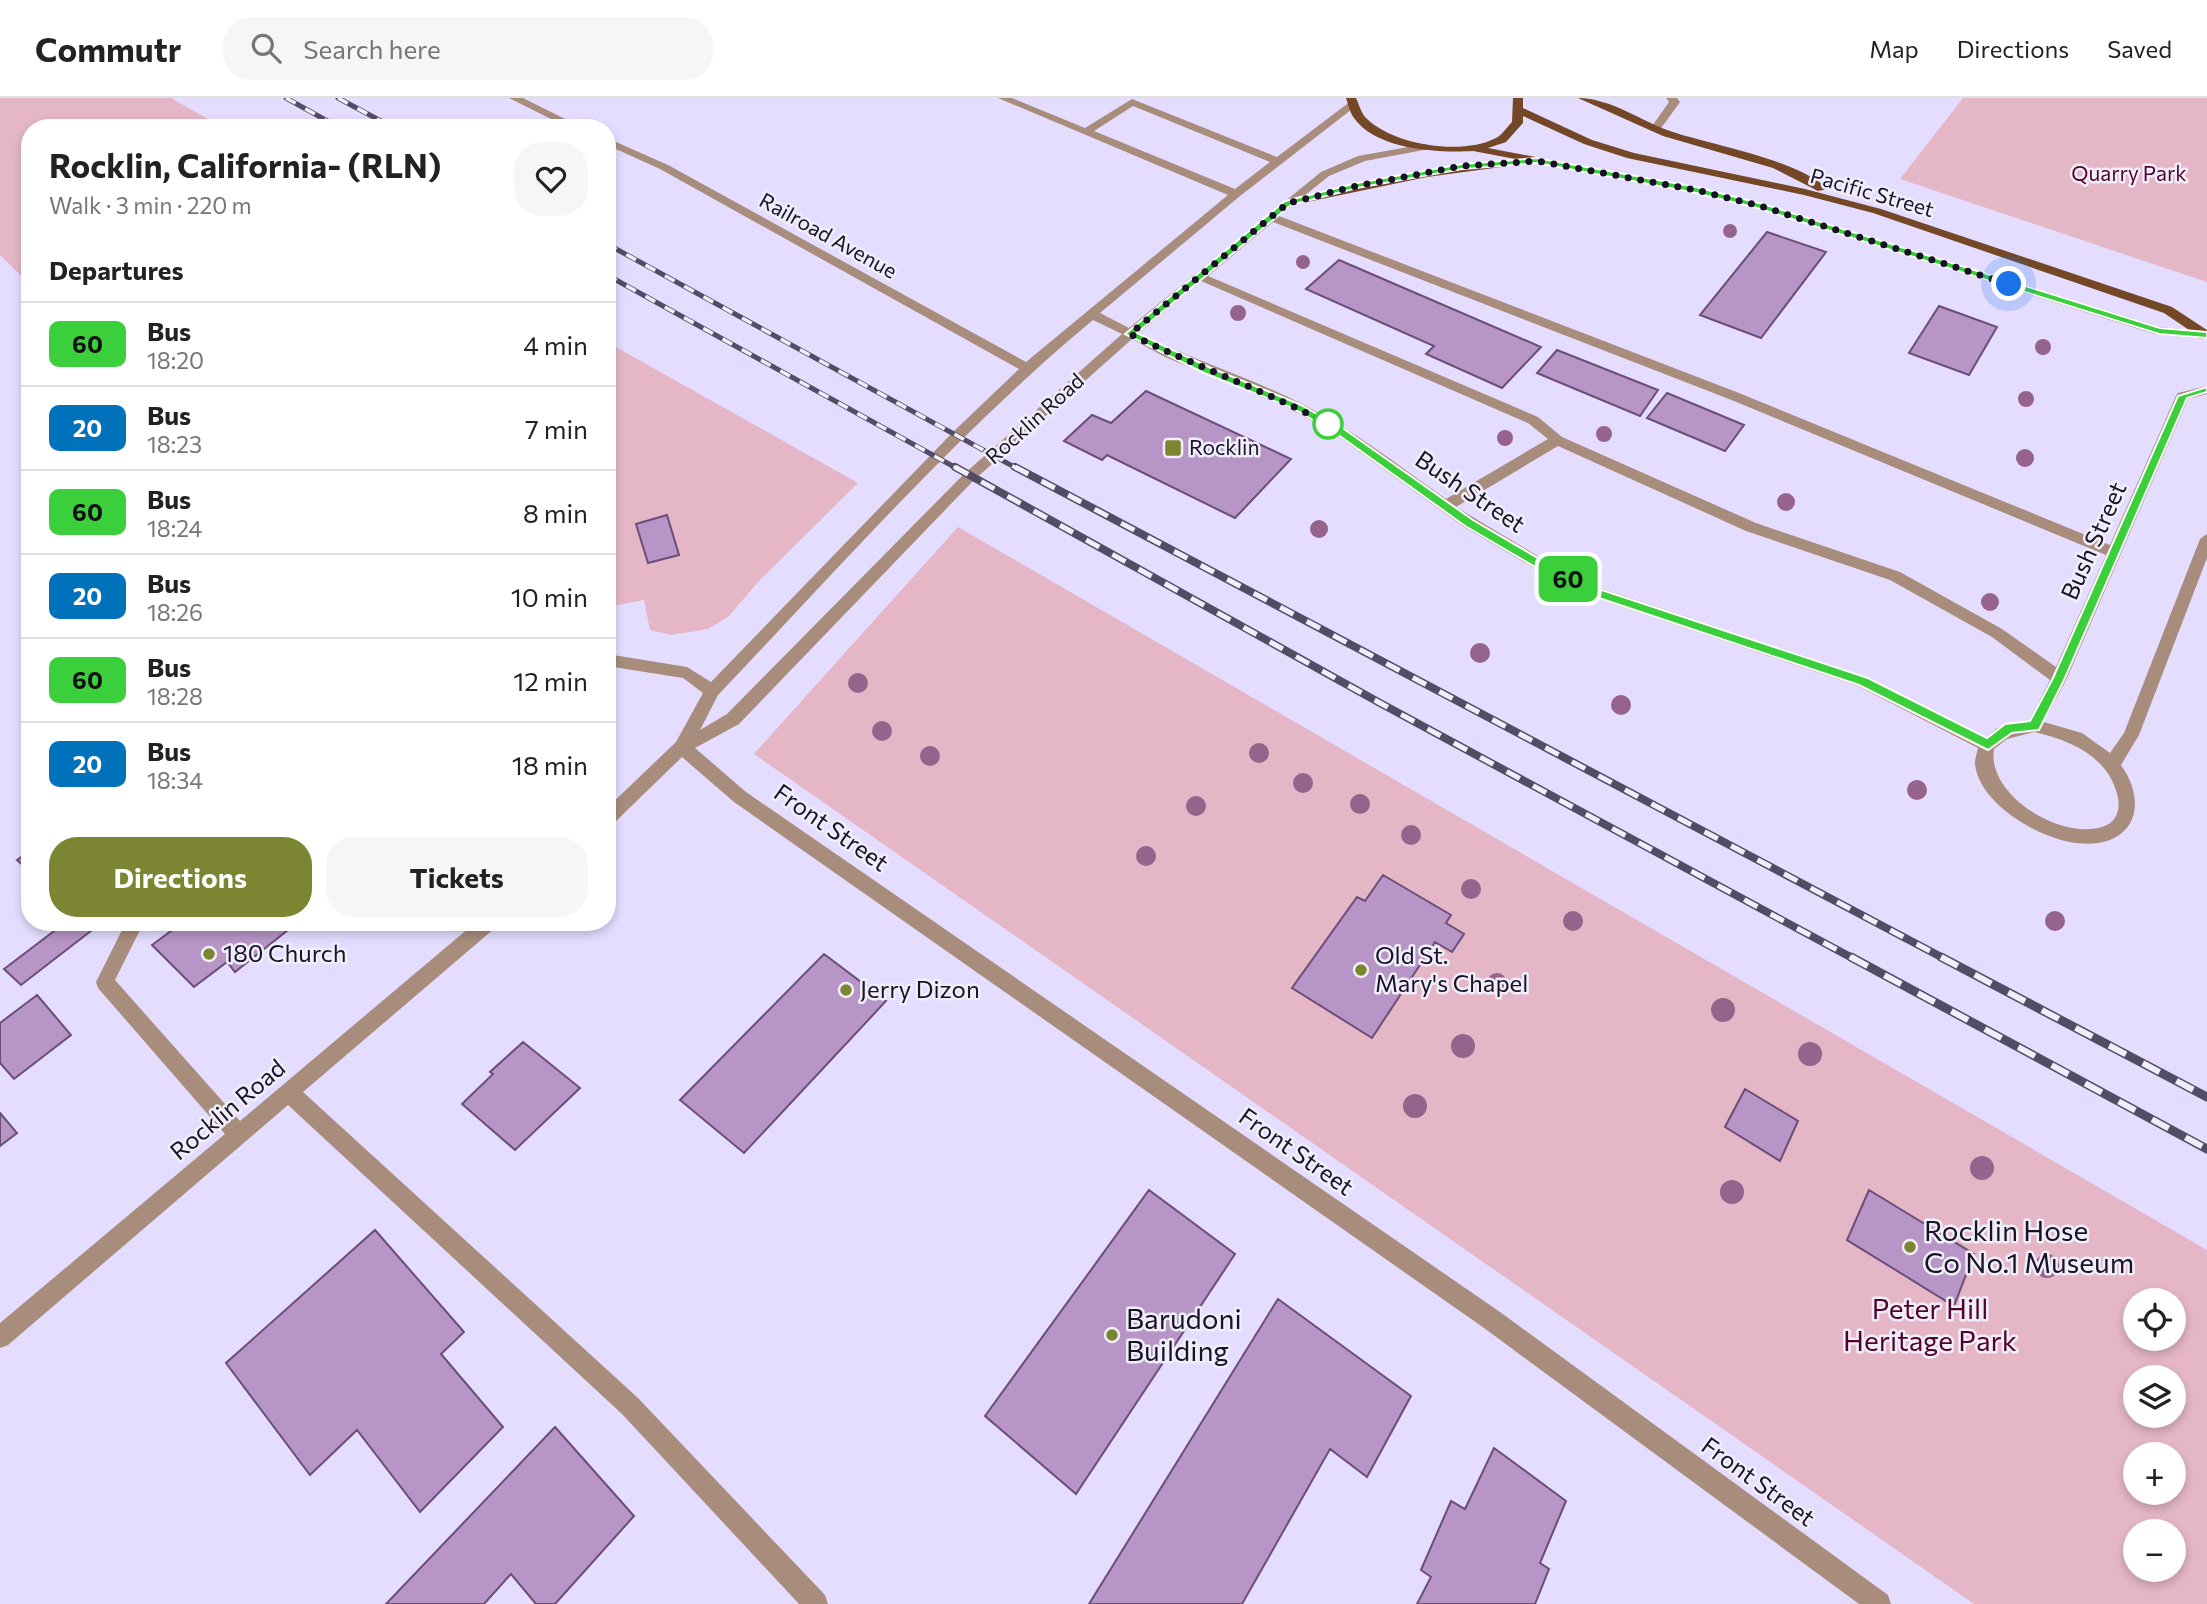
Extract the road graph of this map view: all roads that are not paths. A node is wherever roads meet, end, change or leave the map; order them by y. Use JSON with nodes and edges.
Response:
{"nodes":[{"id":1,"x":514,"y":98,"type":"edge"},
{"id":2,"x":1003,"y":98,"type":"edge"},
{"id":3,"x":1517,"y":98,"type":"edge"},
{"id":4,"x":1583,"y":98,"type":"edge"},
{"id":5,"x":1671,"y":98,"type":"edge"},
{"id":6,"x":1133,"y":100,"type":"edge"},
{"id":7,"x":1351,"y":102,"type":"edge"},
{"id":8,"x":1521,"y":111,"type":"junction"},
{"id":9,"x":559,"y":119,"type":"edge"},
{"id":10,"x":1655,"y":129,"type":"junction"},
{"id":11,"x":1087,"y":131,"type":"junction"},
{"id":12,"x":616,"y":145,"type":"edge"},
{"id":13,"x":1425,"y":147,"type":"junction"},
{"id":14,"x":1477,"y":149,"type":"junction"},
{"id":15,"x":1278,"y":161,"type":"junction"},
{"id":16,"x":1537,"y":161,"type":"junction"},
{"id":17,"x":1236,"y":194,"type":"junction"},
{"id":18,"x":1288,"y":203,"type":"junction"},
{"id":19,"x":1853,"y":205,"type":"junction"},
{"id":20,"x":1271,"y":217,"type":"junction"},
{"id":21,"x":1201,"y":277,"type":"junction"},
{"id":22,"x":1092,"y":314,"type":"junction"},
{"id":23,"x":1130,"y":334,"type":"junction"},
{"id":24,"x":2206,"y":334,"type":"edge"},
{"id":25,"x":1027,"y":368,"type":"junction"},
{"id":26,"x":2207,"y":390,"type":"edge"},
{"id":27,"x":1557,"y":440,"type":"junction"},
{"id":28,"x":1446,"y":506,"type":"junction"},
{"id":29,"x":2207,"y":539,"type":"edge"},
{"id":30,"x":2113,"y":551,"type":"junction"},
{"id":31,"x":616,"y":661,"type":"edge"},
{"id":32,"x":2059,"y":678,"type":"junction"},
{"id":33,"x":712,"y":691,"type":"junction"},
{"id":34,"x":2034,"y":726,"type":"junction"},
{"id":35,"x":1988,"y":745,"type":"junction"},
{"id":36,"x":682,"y":747,"type":"junction"},
{"id":37,"x":2112,"y":764,"type":"junction"},
{"id":38,"x":616,"y":810,"type":"edge"},
{"id":39,"x":130,"y":931,"type":"edge"},
{"id":40,"x":478,"y":931,"type":"edge"},
{"id":41,"x":289,"y":1093,"type":"junction"},
{"id":42,"x":239,"y":1135,"type":"junction"},
{"id":43,"x":0,"y":1337,"type":"edge"},
{"id":44,"x":816,"y":1604,"type":"edge"},
{"id":45,"x":1879,"y":1604,"type":"edge"}],
"edges":[{"from":1,"to":9,"type":"street"},
{"from":2,"to":11,"type":"street"},
{"from":3,"to":8,"type":"main road"},
{"from":4,"to":10,"type":"main road"},
{"from":5,"to":10,"type":"street"},
{"from":6,"to":11,"type":"street"},
{"from":6,"to":15,"type":"street"},
{"from":7,"to":13,"type":"main road"},
{"from":7,"to":15,"type":"street","name":"Rocklin Road"},
{"from":8,"to":14,"type":"main road"},
{"from":8,"to":19,"type":"main road","name":"Pacific Street"},
{"from":10,"to":19,"type":"main road"},
{"from":11,"to":17,"type":"street"},
{"from":12,"to":25,"type":"street","name":"Railroad Avenue"},
{"from":13,"to":14,"type":"main road"},
{"from":13,"to":18,"type":"street","name":"Rocklin Road"},
{"from":14,"to":16,"type":"main road","name":"Pacific Street"},
{"from":15,"to":17,"type":"street","name":"Rocklin Road"},
{"from":16,"to":18,"type":"main road"},
{"from":16,"to":24,"type":"main road","name":"Pacific Street"},
{"from":17,"to":22,"type":"street","name":"Rocklin Road"},
{"from":18,"to":20,"type":"street","name":"Rocklin Road"},
{"from":19,"to":24,"type":"main road","name":"Pacific Street"},
{"from":20,"to":21,"type":"street","name":"Rocklin Road"},
{"from":20,"to":30,"type":"street"},
{"from":21,"to":23,"type":"street","name":"Rocklin Road"},
{"from":21,"to":27,"type":"street"},
{"from":22,"to":23,"type":"street","name":"Bush Street"},
{"from":22,"to":25,"type":"street","name":"Rocklin Road"},
{"from":23,"to":28,"type":"street","name":"Bush Street"},
{"from":23,"to":36,"type":"street","name":"Rocklin Road"},
{"from":25,"to":33,"type":"street","name":"Rocklin Road"},
{"from":26,"to":30,"type":"street","name":"Bush Street"},
{"from":27,"to":28,"type":"street"},
{"from":27,"to":32,"type":"street"},
{"from":28,"to":35,"type":"street","name":"Bush Street"},
{"from":29,"to":37,"type":"street"},
{"from":30,"to":32,"type":"street","name":"Bush Street"},
{"from":31,"to":33,"type":"street"},
{"from":32,"to":34,"type":"street","name":"Bush Street"},
{"from":33,"to":36,"type":"street","name":"Rocklin Road"},
{"from":34,"to":35,"type":"street"},
{"from":34,"to":37,"type":"street"},
{"from":35,"to":37,"type":"street"},
{"from":36,"to":38,"type":"street","name":"Rocklin Road"},
{"from":36,"to":45,"type":"street","name":"Front Street"},
{"from":39,"to":42,"type":"street"},
{"from":40,"to":41,"type":"street","name":"Rocklin Road"},
{"from":41,"to":42,"type":"street","name":"Rocklin Road"},
{"from":41,"to":44,"type":"street"},
{"from":42,"to":43,"type":"street","name":"Rocklin Road"}]}
